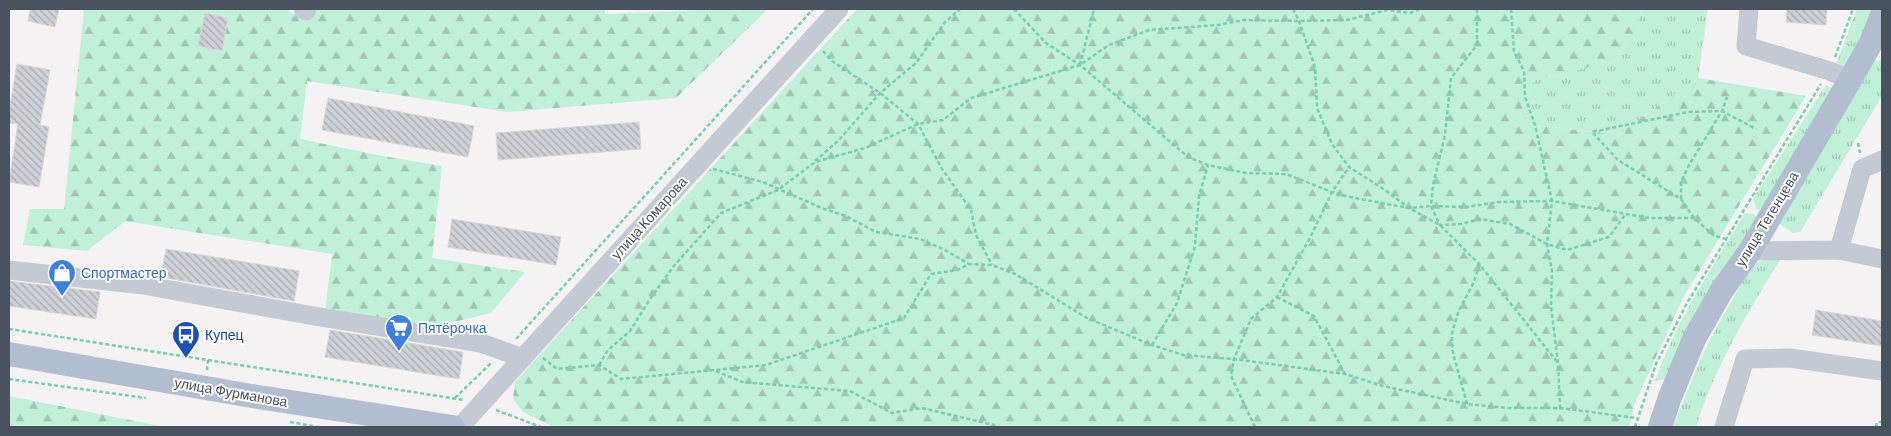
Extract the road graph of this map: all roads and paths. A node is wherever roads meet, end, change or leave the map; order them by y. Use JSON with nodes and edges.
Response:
{"nodes":[{"id":1,"x":303,"y":9,"type":"edge"},
{"id":2,"x":308,"y":9,"type":"edge"},
{"id":3,"x":813,"y":9,"type":"edge"},
{"id":4,"x":839,"y":9,"type":"edge"},
{"id":5,"x":960,"y":9,"type":"edge"},
{"id":6,"x":1014,"y":9,"type":"edge"},
{"id":7,"x":1094,"y":9,"type":"edge"},
{"id":8,"x":1293,"y":9,"type":"edge"},
{"id":9,"x":1420,"y":9,"type":"edge"},
{"id":10,"x":1477,"y":9,"type":"edge"},
{"id":11,"x":1510,"y":9,"type":"edge"},
{"id":12,"x":1749,"y":9,"type":"edge"},
{"id":13,"x":1853,"y":9,"type":"edge"},
{"id":14,"x":1882,"y":15,"type":"edge"},
{"id":15,"x":1300,"y":22,"type":"junction"},
{"id":16,"x":812,"y":38,"type":"junction"},
{"id":17,"x":1876,"y":46,"type":"edge"},
{"id":18,"x":1080,"y":65,"type":"junction"},
{"id":19,"x":1840,"y":75,"type":"junction"},
{"id":20,"x":880,"y":93,"type":"junction"},
{"id":21,"x":1727,"y":98,"type":"dead end"},
{"id":22,"x":1722,"y":111,"type":"junction"},
{"id":23,"x":918,"y":124,"type":"junction"},
{"id":24,"x":1756,"y":129,"type":"dead end"},
{"id":25,"x":1882,"y":160,"type":"edge"},
{"id":26,"x":815,"y":162,"type":"junction"},
{"id":27,"x":698,"y":165,"type":"junction"},
{"id":28,"x":1208,"y":165,"type":"junction"},
{"id":29,"x":1349,"y":167,"type":"junction"},
{"id":30,"x":778,"y":190,"type":"junction"},
{"id":31,"x":1332,"y":192,"type":"junction"},
{"id":32,"x":1681,"y":199,"type":"junction"},
{"id":33,"x":1552,"y":201,"type":"junction"},
{"id":34,"x":1431,"y":206,"type":"junction"},
{"id":35,"x":1409,"y":208,"type":"junction"},
{"id":36,"x":1625,"y":215,"type":"junction"},
{"id":37,"x":1694,"y":218,"type":"junction"},
{"id":38,"x":1440,"y":225,"type":"junction"},
{"id":39,"x":1726,"y":240,"type":"junction"},
{"id":40,"x":1547,"y":244,"type":"junction"},
{"id":41,"x":1839,"y":250,"type":"junction"},
{"id":42,"x":1750,"y":251,"type":"junction"},
{"id":43,"x":1882,"y":258,"type":"edge"},
{"id":44,"x":969,"y":264,"type":"junction"},
{"id":45,"x":1480,"y":264,"type":"junction"},
{"id":46,"x":992,"y":265,"type":"junction"},
{"id":47,"x":9,"y":270,"type":"edge"},
{"id":48,"x":1277,"y":297,"type":"junction"},
{"id":49,"x":9,"y":329,"type":"edge"},
{"id":50,"x":1152,"y":345,"type":"junction"},
{"id":51,"x":504,"y":351,"type":"junction"},
{"id":52,"x":527,"y":353,"type":"junction"},
{"id":53,"x":9,"y":354,"type":"edge"},
{"id":54,"x":1234,"y":359,"type":"junction"},
{"id":55,"x":1558,"y":363,"type":"junction"},
{"id":56,"x":599,"y":365,"type":"junction"},
{"id":57,"x":715,"y":371,"type":"junction"},
{"id":58,"x":1882,"y":371,"type":"edge"},
{"id":59,"x":1345,"y":374,"type":"junction"},
{"id":60,"x":456,"y":398,"type":"junction"},
{"id":61,"x":1467,"y":404,"type":"junction"},
{"id":62,"x":480,"y":405,"type":"junction"},
{"id":63,"x":1560,"y":408,"type":"junction"},
{"id":64,"x":1637,"y":418,"type":"junction"},
{"id":65,"x":1882,"y":422,"type":"edge"},
{"id":66,"x":453,"y":427,"type":"edge"},
{"id":67,"x":460,"y":427,"type":"edge"},
{"id":68,"x":541,"y":427,"type":"edge"},
{"id":69,"x":996,"y":427,"type":"edge"},
{"id":70,"x":1255,"y":427,"type":"edge"},
{"id":71,"x":1635,"y":427,"type":"edge"},
{"id":72,"x":1660,"y":427,"type":"edge"},
{"id":73,"x":1724,"y":427,"type":"edge"},
{"id":74,"x":1876,"y":427,"type":"edge"}],
"edges":[{"from":1,"to":2,"type":"street"},
{"from":3,"to":51,"type":"path"},
{"from":4,"to":16,"type":"street","name":"улица Комарова"},
{"from":5,"to":20,"type":"path"},
{"from":6,"to":18,"type":"path"},
{"from":7,"to":18,"type":"path"},
{"from":8,"to":15,"type":"path"},
{"from":9,"to":15,"type":"path"},
{"from":10,"to":34,"type":"path"},
{"from":11,"to":33,"type":"path"},
{"from":12,"to":19,"type":"street"},
{"from":13,"to":19,"type":"path"},
{"from":14,"to":17,"type":"main road","name":"улица Тегенцева"},
{"from":15,"to":18,"type":"path"},
{"from":15,"to":29,"type":"path"},
{"from":16,"to":20,"type":"path"},
{"from":16,"to":27,"type":"street","name":"улица Комарова"},
{"from":17,"to":19,"type":"main road","name":"улица Тегенцева"},
{"from":18,"to":23,"type":"path"},
{"from":18,"to":28,"type":"path"},
{"from":19,"to":39,"type":"path"},
{"from":19,"to":42,"type":"main road","name":"улица Тегенцева"},
{"from":20,"to":23,"type":"path"},
{"from":20,"to":26,"type":"path"},
{"from":21,"to":22,"type":"path"},
{"from":22,"to":24,"type":"path"},
{"from":22,"to":32,"type":"path"},
{"from":22,"to":32,"type":"path"},
{"from":23,"to":26,"type":"path"},
{"from":23,"to":46,"type":"path"},
{"from":25,"to":41,"type":"street"},
{"from":26,"to":30,"type":"path"},
{"from":27,"to":30,"type":"path"},
{"from":27,"to":52,"type":"street","name":"улица Комарова"},
{"from":28,"to":31,"type":"path"},
{"from":28,"to":50,"type":"path"},
{"from":29,"to":31,"type":"path"},
{"from":29,"to":35,"type":"path"},
{"from":30,"to":44,"type":"path"},
{"from":30,"to":56,"type":"path"},
{"from":31,"to":35,"type":"path"},
{"from":31,"to":48,"type":"path"},
{"from":32,"to":37,"type":"path"},
{"from":33,"to":34,"type":"path"},
{"from":33,"to":36,"type":"path"},
{"from":33,"to":40,"type":"path"},
{"from":34,"to":35,"type":"path"},
{"from":34,"to":38,"type":"path"},
{"from":35,"to":38,"type":"path"},
{"from":36,"to":37,"type":"path"},
{"from":36,"to":40,"type":"path"},
{"from":37,"to":39,"type":"path"},
{"from":38,"to":40,"type":"path"},
{"from":38,"to":45,"type":"path"},
{"from":39,"to":64,"type":"path"},
{"from":40,"to":55,"type":"path"},
{"from":41,"to":42,"type":"street"},
{"from":41,"to":43,"type":"street"},
{"from":42,"to":72,"type":"main road","name":"улица Тегенцева"},
{"from":44,"to":46,"type":"path"},
{"from":44,"to":57,"type":"path"},
{"from":45,"to":55,"type":"path"},
{"from":45,"to":61,"type":"path"},
{"from":46,"to":50,"type":"path"},
{"from":47,"to":51,"type":"street"},
{"from":48,"to":54,"type":"path"},
{"from":48,"to":59,"type":"path"},
{"from":49,"to":60,"type":"path"},
{"from":50,"to":54,"type":"path"},
{"from":51,"to":52,"type":"street"},
{"from":51,"to":60,"type":"path"},
{"from":52,"to":56,"type":"path"},
{"from":52,"to":62,"type":"street","name":"улица Комарова"},
{"from":53,"to":66,"type":"main road","name":"улица Фурманова"},
{"from":54,"to":59,"type":"path"},
{"from":54,"to":70,"type":"path"},
{"from":55,"to":63,"type":"path"},
{"from":56,"to":57,"type":"path"},
{"from":57,"to":69,"type":"path"},
{"from":58,"to":73,"type":"street"},
{"from":59,"to":61,"type":"path"},
{"from":60,"to":62,"type":"path"},
{"from":61,"to":63,"type":"path"},
{"from":62,"to":67,"type":"street","name":"улица Комарова"},
{"from":62,"to":68,"type":"path"},
{"from":63,"to":64,"type":"path"},
{"from":64,"to":71,"type":"path"},
{"from":65,"to":74,"type":"path"}]}
